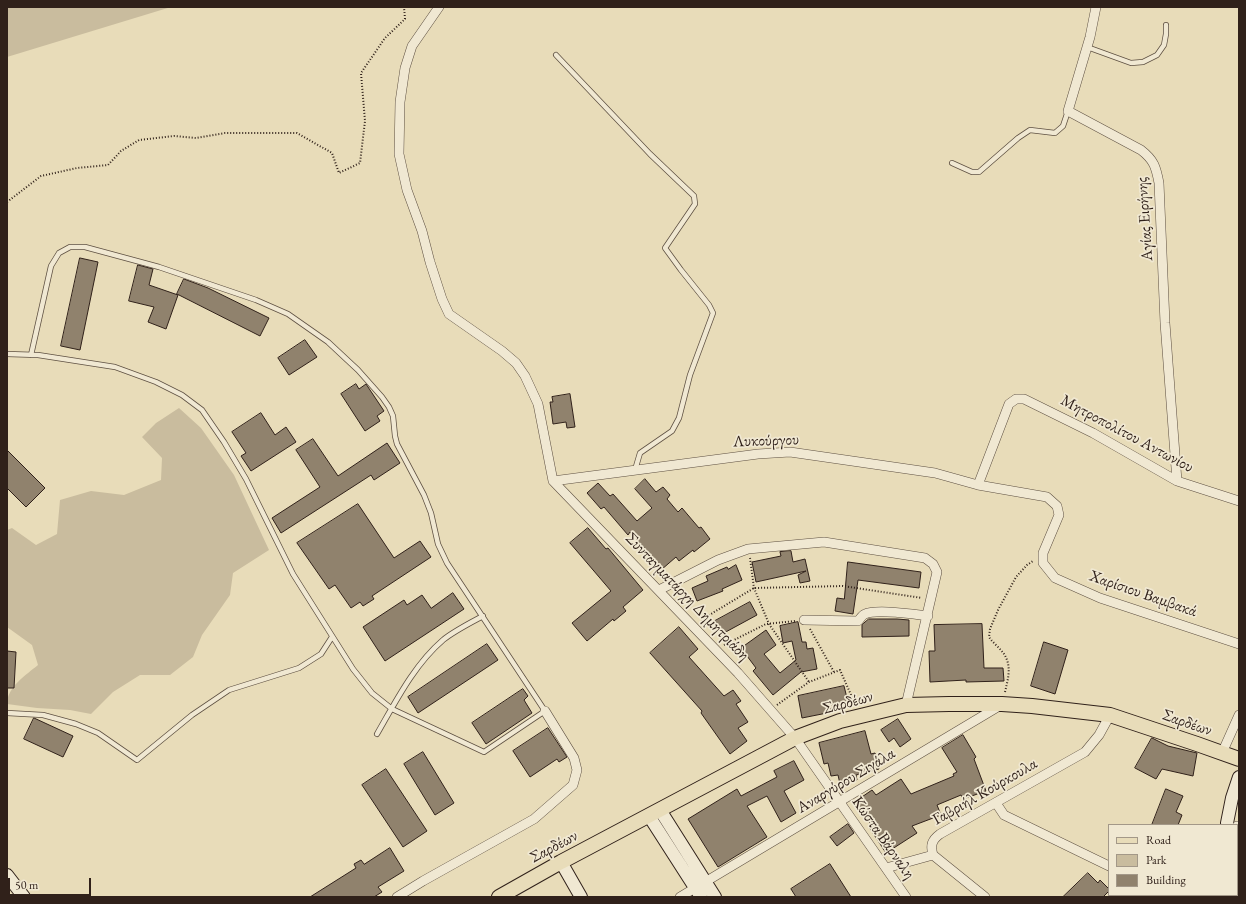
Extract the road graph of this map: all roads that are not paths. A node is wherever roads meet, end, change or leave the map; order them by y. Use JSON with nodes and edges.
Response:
{"nodes":[{"id":1,"x":439,"y":7,"type":"edge"},
{"id":2,"x":1096,"y":7,"type":"edge"},
{"id":3,"x":1166,"y":25,"type":"dead end"},
{"id":4,"x":1087,"y":48,"type":"junction"},
{"id":5,"x":556,"y":56,"type":"dead end"},
{"id":6,"x":1068,"y":111,"type":"junction"},
{"id":7,"x":952,"y":163,"type":"dead end"},
{"id":8,"x":7,"y":354,"type":"edge"},
{"id":9,"x":31,"y":355,"type":"junction"},
{"id":10,"x":634,"y":470,"type":"junction"},
{"id":11,"x":553,"y":481,"type":"junction"},
{"id":12,"x":1177,"y":481,"type":"junction"},
{"id":13,"x":978,"y":485,"type":"junction"},
{"id":14,"x":1239,"y":501,"type":"edge"},
{"id":15,"x":1043,"y":563,"type":"joint"},
{"id":16,"x":659,"y":590,"type":"junction"},
{"id":17,"x":483,"y":616,"type":"junction"},
{"id":18,"x":928,"y":616,"type":"junction"},
{"id":19,"x":804,"y":620,"type":"road end"},
{"id":20,"x":332,"y":637,"type":"junction"},
{"id":21,"x":1239,"y":644,"type":"edge"},
{"id":22,"x":1002,"y":704,"type":"junction"},
{"id":23,"x":906,"y":705,"type":"junction"},
{"id":24,"x":392,"y":709,"type":"junction"},
{"id":25,"x":545,"y":711,"type":"junction"},
{"id":26,"x":7,"y":713,"type":"edge"},
{"id":27,"x":1110,"y":715,"type":"junction"},
{"id":28,"x":1239,"y":715,"type":"edge"},
{"id":29,"x":377,"y":734,"type":"dead end"},
{"id":30,"x":795,"y":738,"type":"junction"},
{"id":31,"x":1222,"y":753,"type":"junction"},
{"id":32,"x":1239,"y":759,"type":"edge"},
{"id":33,"x":1239,"y":777,"type":"edge"},
{"id":34,"x":839,"y":802,"type":"junction"},
{"id":35,"x":996,"y":803,"type":"junction"},
{"id":36,"x":1239,"y":804,"type":"edge"},
{"id":37,"x":654,"y":813,"type":"junction"},
{"id":38,"x":1233,"y":824,"type":"edge"},
{"id":39,"x":1233,"y":824,"type":"edge"},
{"id":40,"x":933,"y":855,"type":"junction"},
{"id":41,"x":561,"y":862,"type":"junction"},
{"id":42,"x":1108,"y":866,"type":"edge"},
{"id":43,"x":886,"y":868,"type":"junction"},
{"id":44,"x":7,"y":874,"type":"edge"},
{"id":45,"x":700,"y":889,"type":"edge"},
{"id":46,"x":24,"y":897,"type":"edge"},
{"id":47,"x":397,"y":897,"type":"edge"},
{"id":48,"x":499,"y":897,"type":"edge"},
{"id":49,"x":581,"y":897,"type":"edge"},
{"id":50,"x":680,"y":897,"type":"edge"},
{"id":51,"x":715,"y":897,"type":"edge"},
{"id":52,"x":906,"y":897,"type":"edge"},
{"id":53,"x":985,"y":897,"type":"edge"}],
"edges":[{"from":1,"to":11,"type":"street"},
{"from":2,"to":4,"type":"street"},
{"from":3,"to":4,"type":"lane"},
{"from":4,"to":6,"type":"street"},
{"from":5,"to":10,"type":"lane"},
{"from":6,"to":7,"type":"lane"},
{"from":6,"to":12,"type":"street","name":"Αγίας Ειρήνης"},
{"from":8,"to":9,"type":"lane"},
{"from":9,"to":17,"type":"lane"},
{"from":9,"to":20,"type":"lane"},
{"from":10,"to":11,"type":"street","name":"Λυκούργου"},
{"from":10,"to":13,"type":"street","name":"Λυκούργου"},
{"from":11,"to":16,"type":"street","name":"Συνταγματάρχη Δημητριάδη"},
{"from":12,"to":13,"type":"street","name":"Μητροπολίτου Αντωνίου"},
{"from":12,"to":14,"type":"street","name":"Μητροπολίτου Αντωνίου"},
{"from":13,"to":15,"type":"street","name":"Λυκούργου"},
{"from":15,"to":21,"type":"street","name":"Χαρίσιου Βαμβακά"},
{"from":16,"to":18,"type":"street"},
{"from":16,"to":30,"type":"street","name":"Συνταγματάρχη Δημητριάδη"},
{"from":17,"to":24,"type":"lane"},
{"from":17,"to":25,"type":"lane"},
{"from":18,"to":19,"type":"street"},
{"from":18,"to":23,"type":"street"},
{"from":20,"to":24,"type":"lane"},
{"from":20,"to":26,"type":"lane"},
{"from":22,"to":23,"type":"main road","name":"Σαρδέων"},
{"from":22,"to":27,"type":"main road","name":"Σαρδέων"},
{"from":22,"to":34,"type":"street","name":"Αναργύρου Σιγάλα"},
{"from":23,"to":30,"type":"main road","name":"Σαρδέων"},
{"from":24,"to":25,"type":"lane"},
{"from":24,"to":29,"type":"lane"},
{"from":25,"to":47,"type":"street"},
{"from":27,"to":31,"type":"main road","name":"Σαρδέων"},
{"from":27,"to":35,"type":"street","name":"Γαβριήλ Κούρκουλα"},
{"from":28,"to":31,"type":"street"},
{"from":30,"to":34,"type":"street","name":"Κώστα Βάρναλη"},
{"from":30,"to":37,"type":"main road","name":"Σαρδέων"},
{"from":31,"to":32,"type":"main road","name":"Σαρδέων"},
{"from":33,"to":38,"type":"street"},
{"from":34,"to":43,"type":"street","name":"Κώστα Βάρναλη"},
{"from":34,"to":45,"type":"street","name":"Αναργύρου Σιγάλα"},
{"from":35,"to":40,"type":"street","name":"Γαβριήλ Κούρκουλα"},
{"from":35,"to":42,"type":"street"},
{"from":36,"to":39,"type":"street"},
{"from":37,"to":41,"type":"main road","name":"Σαρδέων"},
{"from":37,"to":45,"type":"street"},
{"from":40,"to":43,"type":"street"},
{"from":40,"to":53,"type":"street"},
{"from":41,"to":48,"type":"main road","name":"Σαρδέων"},
{"from":41,"to":49,"type":"street"},
{"from":43,"to":52,"type":"street","name":"Κώστα Βάρναλη"},
{"from":44,"to":46,"type":"street"},
{"from":45,"to":50,"type":"street","name":"Αναργύρου Σιγάλα"},
{"from":45,"to":51,"type":"street"}]}
